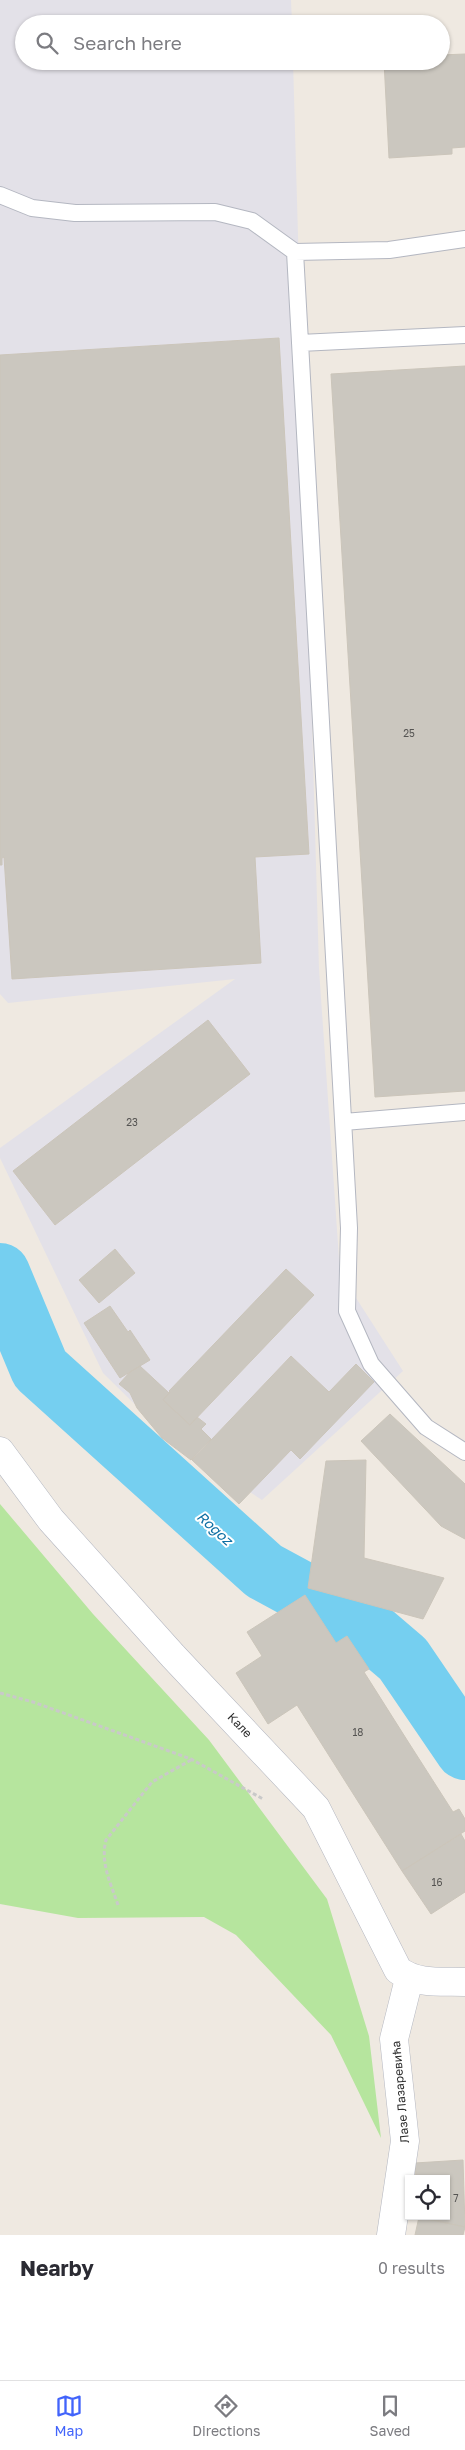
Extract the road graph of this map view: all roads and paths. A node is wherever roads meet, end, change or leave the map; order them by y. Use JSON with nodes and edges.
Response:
{"nodes":[{"id":1,"x":0,"y":195,"type":"edge"},
{"id":2,"x":465,"y":240,"type":"edge"},
{"id":3,"x":296,"y":252,"type":"junction"},
{"id":4,"x":465,"y":335,"type":"edge"},
{"id":5,"x":300,"y":343,"type":"junction"},
{"id":6,"x":465,"y":1112,"type":"edge"},
{"id":7,"x":344,"y":1122,"type":"junction"},
{"id":8,"x":0,"y":1451,"type":"edge"},
{"id":9,"x":465,"y":1452,"type":"edge"},
{"id":10,"x":0,"y":1693,"type":"edge"},
{"id":11,"x":191,"y":1759,"type":"junction"},
{"id":12,"x":271,"y":1803,"type":"dead end"},
{"id":13,"x":118,"y":1905,"type":"dead end"},
{"id":14,"x":409,"y":1979,"type":"junction"},
{"id":15,"x":465,"y":1982,"type":"edge"},
{"id":16,"x":391,"y":2235,"type":"edge"}],
"edges":[{"from":1,"to":3,"type":"lane"},
{"from":2,"to":3,"type":"lane"},
{"from":3,"to":5,"type":"lane"},
{"from":4,"to":5,"type":"lane"},
{"from":5,"to":7,"type":"lane"},
{"from":6,"to":7,"type":"lane"},
{"from":7,"to":9,"type":"lane"},
{"from":8,"to":14,"type":"street","name":"Кале"},
{"from":10,"to":11,"type":"path"},
{"from":11,"to":12,"type":"path"},
{"from":11,"to":13,"type":"path"},
{"from":14,"to":15,"type":"street"},
{"from":14,"to":16,"type":"street","name":"Лазе Лазаревића"}]}
